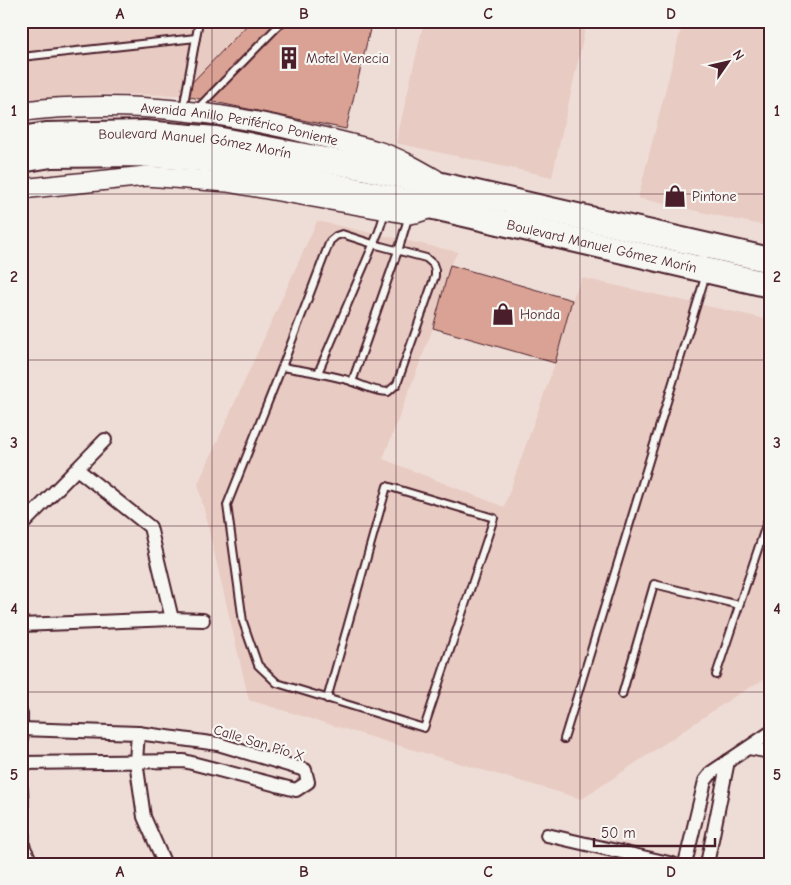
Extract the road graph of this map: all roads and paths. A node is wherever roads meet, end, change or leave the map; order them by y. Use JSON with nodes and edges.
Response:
{"nodes":[{"id":1,"x":199,"y":21,"type":"edge"},
{"id":2,"x":283,"y":21,"type":"edge"},
{"id":3,"x":196,"y":38,"type":"junction"},
{"id":4,"x":21,"y":57,"type":"edge"},
{"id":5,"x":189,"y":111,"type":"junction"},
{"id":6,"x":21,"y":112,"type":"edge"},
{"id":7,"x":21,"y":139,"type":"edge"},
{"id":8,"x":21,"y":160,"type":"edge"},
{"id":9,"x":446,"y":186,"type":"junction"},
{"id":10,"x":21,"y":189,"type":"edge"},
{"id":11,"x":434,"y":207,"type":"junction"},
{"id":12,"x":386,"y":211,"type":"junction"},
{"id":13,"x":410,"y":214,"type":"junction"},
{"id":14,"x":374,"y":244,"type":"junction"},
{"id":15,"x":398,"y":250,"type":"junction"},
{"id":16,"x":770,"y":260,"type":"edge"},
{"id":17,"x":707,"y":270,"type":"junction"},
{"id":18,"x":770,"y":285,"type":"edge"},
{"id":19,"x":282,"y":367,"type":"junction"},
{"id":20,"x":318,"y":372,"type":"junction"},
{"id":21,"x":352,"y":382,"type":"junction"},
{"id":22,"x":105,"y":440,"type":"dead end"},
{"id":23,"x":77,"y":469,"type":"junction"},
{"id":24,"x":770,"y":513,"type":"edge"},
{"id":25,"x":21,"y":526,"type":"edge"},
{"id":26,"x":739,"y":605,"type":"junction"},
{"id":27,"x":172,"y":619,"type":"junction"},
{"id":28,"x":203,"y":620,"type":"dead end"},
{"id":29,"x":21,"y":625,"type":"edge"},
{"id":30,"x":716,"y":675,"type":"dead end"},
{"id":31,"x":622,"y":695,"type":"dead end"},
{"id":32,"x":327,"y":699,"type":"junction"},
{"id":33,"x":21,"y":714,"type":"edge"},
{"id":34,"x":22,"y":729,"type":"edge"},
{"id":35,"x":138,"y":732,"type":"junction"},
{"id":36,"x":770,"y":733,"type":"edge"},
{"id":37,"x":564,"y":739,"type":"dead end"},
{"id":38,"x":21,"y":743,"type":"edge"},
{"id":39,"x":749,"y":748,"type":"junction"},
{"id":40,"x":770,"y":752,"type":"edge"},
{"id":41,"x":136,"y":761,"type":"junction"},
{"id":42,"x":728,"y":762,"type":"junction"},
{"id":43,"x":21,"y":763,"type":"edge"},
{"id":44,"x":21,"y":789,"type":"edge"},
{"id":45,"x":547,"y":835,"type":"dead end"},
{"id":46,"x":163,"y":860,"type":"dead end"},
{"id":47,"x":32,"y":864,"type":"edge"},
{"id":48,"x":673,"y":864,"type":"edge"},
{"id":49,"x":685,"y":864,"type":"edge"},
{"id":50,"x":707,"y":864,"type":"edge"}],
"edges":[{"from":1,"to":3,"type":"lane"},
{"from":2,"to":5,"type":"lane"},
{"from":3,"to":4,"type":"lane"},
{"from":3,"to":5,"type":"lane"},
{"from":5,"to":6,"type":"main road","name":"Avenida Anillo Periférico Poniente"},
{"from":5,"to":9,"type":"main road","name":"Avenida Anillo Periférico Poniente"},
{"from":7,"to":9,"type":"highway","name":"Boulevard Manuel Gómez Morín"},
{"from":8,"to":11,"type":"highway","name":"Boulevard Manuel Gómez Morín"},
{"from":9,"to":16,"type":"highway","name":"Boulevard Manuel Gómez Morín"},
{"from":10,"to":12,"type":"main road"},
{"from":11,"to":13,"type":"main road"},
{"from":11,"to":17,"type":"highway","name":"Boulevard Manuel Gómez Morín"},
{"from":12,"to":13,"type":"main road"},
{"from":12,"to":14,"type":"lane"},
{"from":13,"to":15,"type":"lane"},
{"from":14,"to":15,"type":"lane"},
{"from":14,"to":19,"type":"lane"},
{"from":14,"to":20,"type":"lane"},
{"from":15,"to":21,"type":"lane"},
{"from":15,"to":21,"type":"lane"},
{"from":17,"to":18,"type":"highway","name":"Boulevard Manuel Gómez Morín"},
{"from":17,"to":37,"type":"lane"},
{"from":19,"to":20,"type":"lane"},
{"from":19,"to":32,"type":"lane"},
{"from":20,"to":21,"type":"lane"},
{"from":22,"to":23,"type":"street"},
{"from":23,"to":25,"type":"street"},
{"from":23,"to":27,"type":"street"},
{"from":24,"to":26,"type":"lane"},
{"from":26,"to":30,"type":"lane"},
{"from":26,"to":31,"type":"lane"},
{"from":27,"to":28,"type":"street"},
{"from":27,"to":29,"type":"street"},
{"from":32,"to":32,"type":"lane"},
{"from":33,"to":34,"type":"street"},
{"from":34,"to":35,"type":"street","name":"Calle San Pío X"},
{"from":34,"to":38,"type":"street"},
{"from":35,"to":41,"type":"street"},
{"from":35,"to":41,"type":"street","name":"Calle San Pío X"},
{"from":36,"to":39,"type":"street"},
{"from":39,"to":40,"type":"street"},
{"from":39,"to":42,"type":"street"},
{"from":41,"to":43,"type":"street","name":"Calle San Pío X"},
{"from":41,"to":46,"type":"street"},
{"from":42,"to":49,"type":"street"},
{"from":42,"to":50,"type":"street"},
{"from":44,"to":47,"type":"street"},
{"from":45,"to":48,"type":"street"}]}
